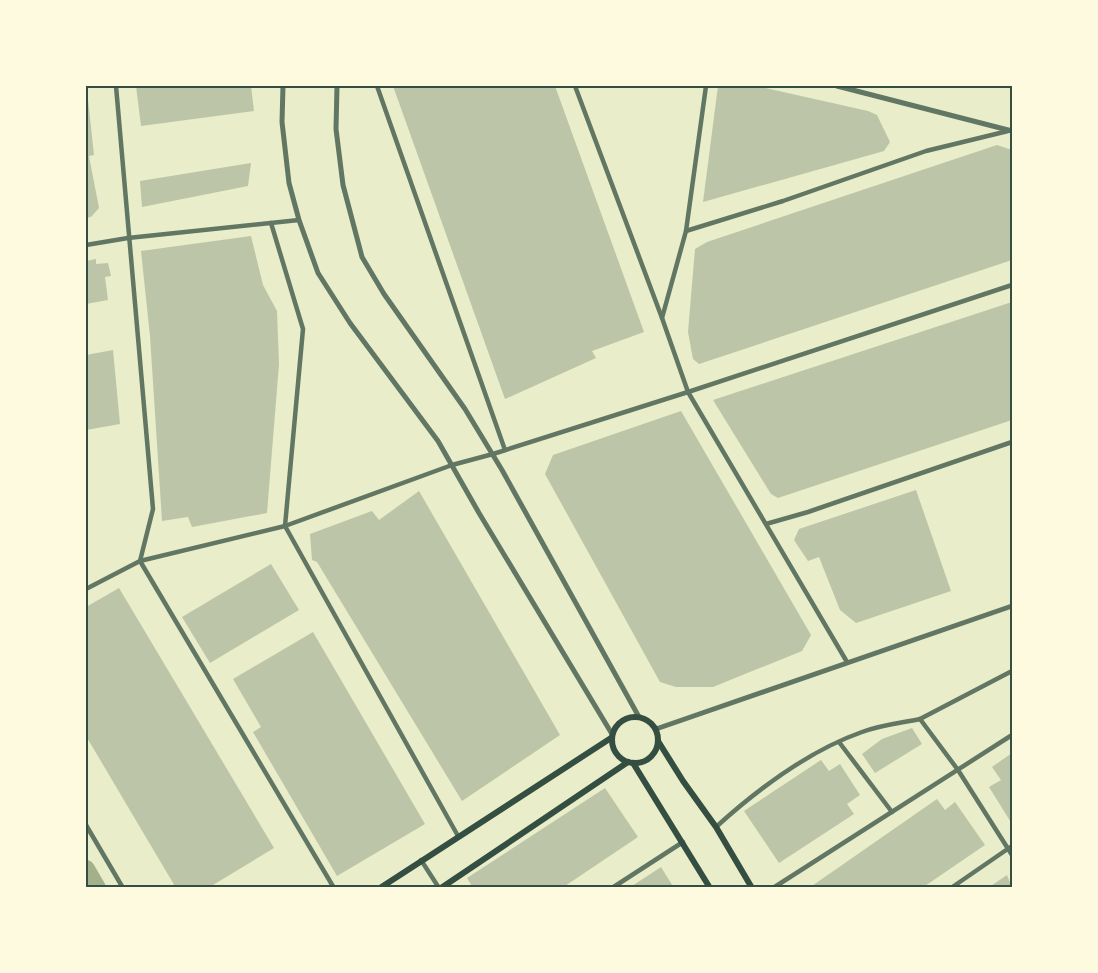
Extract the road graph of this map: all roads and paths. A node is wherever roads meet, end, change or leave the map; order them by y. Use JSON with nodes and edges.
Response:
{"nodes":[{"id":1,"x":116,"y":86,"type":"edge"},
{"id":2,"x":283,"y":86,"type":"edge"},
{"id":3,"x":337,"y":86,"type":"edge"},
{"id":4,"x":376,"y":86,"type":"edge"},
{"id":5,"x":575,"y":86,"type":"edge"},
{"id":6,"x":706,"y":86,"type":"edge"},
{"id":7,"x":837,"y":86,"type":"edge"},
{"id":8,"x":1011,"y":131,"type":"edge"},
{"id":9,"x":299,"y":220,"type":"junction"},
{"id":10,"x":271,"y":223,"type":"junction"},
{"id":11,"x":687,"y":231,"type":"junction"},
{"id":12,"x":128,"y":238,"type":"junction"},
{"id":13,"x":86,"y":245,"type":"edge"},
{"id":14,"x":1012,"y":285,"type":"edge"},
{"id":15,"x":662,"y":318,"type":"junction"},
{"id":16,"x":688,"y":392,"type":"junction"},
{"id":17,"x":1012,"y":442,"type":"edge"},
{"id":18,"x":505,"y":450,"type":"junction"},
{"id":19,"x":493,"y":454,"type":"junction"},
{"id":20,"x":452,"y":465,"type":"junction"},
{"id":21,"x":766,"y":524,"type":"junction"},
{"id":22,"x":285,"y":526,"type":"junction"},
{"id":23,"x":140,"y":561,"type":"junction"},
{"id":24,"x":86,"y":589,"type":"edge"},
{"id":25,"x":1012,"y":606,"type":"edge"},
{"id":26,"x":847,"y":662,"type":"junction"},
{"id":27,"x":1012,"y":671,"type":"edge"},
{"id":28,"x":639,"y":717,"type":"junction"},
{"id":29,"x":920,"y":719,"type":"junction"},
{"id":30,"x":656,"y":729,"type":"junction"},
{"id":31,"x":1012,"y":735,"type":"edge"},
{"id":32,"x":612,"y":736,"type":"junction"},
{"id":33,"x":658,"y":741,"type":"junction"},
{"id":34,"x":839,"y":742,"type":"junction"},
{"id":35,"x":630,"y":763,"type":"junction"},
{"id":36,"x":958,"y":770,"type":"junction"},
{"id":37,"x":892,"y":812,"type":"junction"},
{"id":38,"x":86,"y":825,"type":"edge"},
{"id":39,"x":716,"y":827,"type":"junction"},
{"id":40,"x":458,"y":836,"type":"junction"},
{"id":41,"x":683,"y":842,"type":"junction"},
{"id":42,"x":1010,"y":847,"type":"edge"},
{"id":43,"x":1012,"y":855,"type":"edge"},
{"id":44,"x":421,"y":860,"type":"junction"},
{"id":45,"x":123,"y":888,"type":"edge"},
{"id":46,"x":334,"y":888,"type":"edge"},
{"id":47,"x":380,"y":888,"type":"edge"},
{"id":48,"x":440,"y":888,"type":"edge"},
{"id":49,"x":612,"y":888,"type":"edge"},
{"id":50,"x":710,"y":888,"type":"edge"},
{"id":51,"x":752,"y":888,"type":"edge"},
{"id":52,"x":773,"y":888,"type":"edge"},
{"id":53,"x":951,"y":888,"type":"edge"}],
"edges":[{"from":1,"to":12,"type":"street"},
{"from":2,"to":9,"type":"street"},
{"from":3,"to":19,"type":"street"},
{"from":4,"to":18,"type":"street"},
{"from":5,"to":15,"type":"street"},
{"from":6,"to":11,"type":"street"},
{"from":7,"to":8,"type":"street"},
{"from":8,"to":11,"type":"street"},
{"from":9,"to":10,"type":"street"},
{"from":9,"to":20,"type":"street"},
{"from":10,"to":12,"type":"street"},
{"from":10,"to":22,"type":"street"},
{"from":11,"to":15,"type":"street"},
{"from":12,"to":13,"type":"street"},
{"from":12,"to":23,"type":"street"},
{"from":14,"to":16,"type":"street"},
{"from":15,"to":16,"type":"street"},
{"from":16,"to":18,"type":"street"},
{"from":16,"to":21,"type":"street"},
{"from":17,"to":21,"type":"street"},
{"from":18,"to":19,"type":"street"},
{"from":19,"to":20,"type":"street"},
{"from":19,"to":28,"type":"street"},
{"from":20,"to":22,"type":"street"},
{"from":20,"to":32,"type":"street"},
{"from":21,"to":26,"type":"street"},
{"from":22,"to":23,"type":"street"},
{"from":22,"to":40,"type":"street"},
{"from":23,"to":24,"type":"street"},
{"from":23,"to":46,"type":"street"},
{"from":25,"to":26,"type":"street"},
{"from":26,"to":30,"type":"street"},
{"from":27,"to":29,"type":"street"},
{"from":28,"to":30,"type":"main road"},
{"from":28,"to":32,"type":"main road"},
{"from":29,"to":34,"type":"street"},
{"from":29,"to":36,"type":"street"},
{"from":30,"to":33,"type":"main road"},
{"from":31,"to":36,"type":"street"},
{"from":32,"to":35,"type":"main road"},
{"from":32,"to":40,"type":"main road"},
{"from":33,"to":35,"type":"main road"},
{"from":33,"to":39,"type":"main road"},
{"from":34,"to":37,"type":"street"},
{"from":34,"to":39,"type":"street"},
{"from":35,"to":41,"type":"main road"},
{"from":35,"to":48,"type":"main road"},
{"from":36,"to":37,"type":"street"},
{"from":36,"to":42,"type":"street"},
{"from":37,"to":52,"type":"street"},
{"from":38,"to":45,"type":"street"},
{"from":39,"to":51,"type":"main road"},
{"from":40,"to":44,"type":"main road"},
{"from":41,"to":49,"type":"street"},
{"from":41,"to":50,"type":"main road"},
{"from":42,"to":43,"type":"street"},
{"from":42,"to":53,"type":"street"},
{"from":44,"to":47,"type":"main road"},
{"from":44,"to":48,"type":"street"}]}
